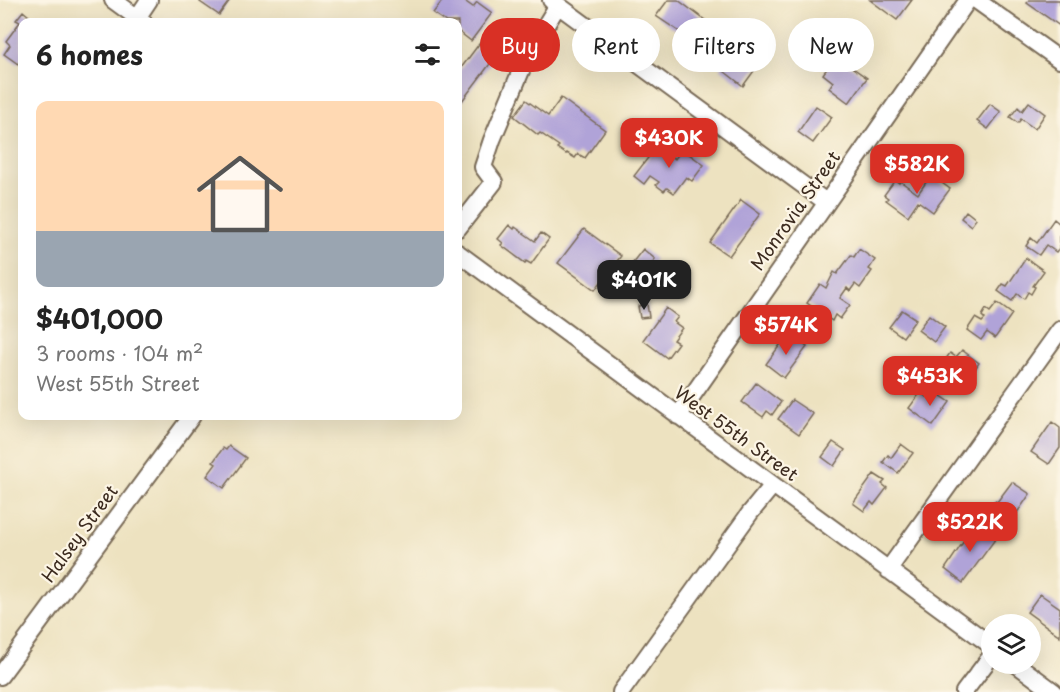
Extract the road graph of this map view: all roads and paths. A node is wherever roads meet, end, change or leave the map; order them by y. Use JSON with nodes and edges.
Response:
{"nodes":[{"id":1,"x":112,"y":0,"type":"edge"},
{"id":2,"x":149,"y":0,"type":"edge"},
{"id":3,"x":968,"y":0,"type":"edge"},
{"id":4,"x":976,"y":0,"type":"edge"},
{"id":5,"x":554,"y":3,"type":"edge"},
{"id":6,"x":137,"y":18,"type":"edge"},
{"id":7,"x":141,"y":18,"type":"edge"},
{"id":8,"x":1060,"y":60,"type":"edge"},
{"id":9,"x":826,"y":202,"type":"junction"},
{"id":10,"x":462,"y":223,"type":"edge"},
{"id":11,"x":462,"y":257,"type":"edge"},
{"id":12,"x":1060,"y":330,"type":"edge"},
{"id":13,"x":678,"y":416,"type":"junction"},
{"id":14,"x":189,"y":420,"type":"edge"},
{"id":15,"x":773,"y":485,"type":"junction"},
{"id":16,"x":888,"y":570,"type":"junction"},
{"id":17,"x":981,"y":638,"type":"edge"},
{"id":18,"x":981,"y":670,"type":"edge"},
{"id":19,"x":1030,"y":674,"type":"edge"},
{"id":20,"x":0,"y":676,"type":"edge"},
{"id":21,"x":621,"y":692,"type":"edge"},
{"id":22,"x":964,"y":692,"type":"edge"},
{"id":23,"x":1054,"y":692,"type":"edge"}],
"edges":[{"from":1,"to":6,"type":"street"},
{"from":2,"to":7,"type":"street"},
{"from":3,"to":9,"type":"street","name":"Monrovia Street"},
{"from":4,"to":8,"type":"street"},
{"from":5,"to":9,"type":"street"},
{"from":5,"to":10,"type":"street"},
{"from":9,"to":13,"type":"street","name":"Monrovia Street"},
{"from":11,"to":13,"type":"street","name":"West 55th Street"},
{"from":12,"to":16,"type":"street"},
{"from":13,"to":15,"type":"street","name":"West 55th Street"},
{"from":14,"to":20,"type":"street","name":"Halsey Street"},
{"from":15,"to":16,"type":"street","name":"West 55th Street"},
{"from":15,"to":21,"type":"street"},
{"from":16,"to":17,"type":"street","name":"West 55th Street"},
{"from":18,"to":22,"type":"street"},
{"from":19,"to":23,"type":"street"}]}
